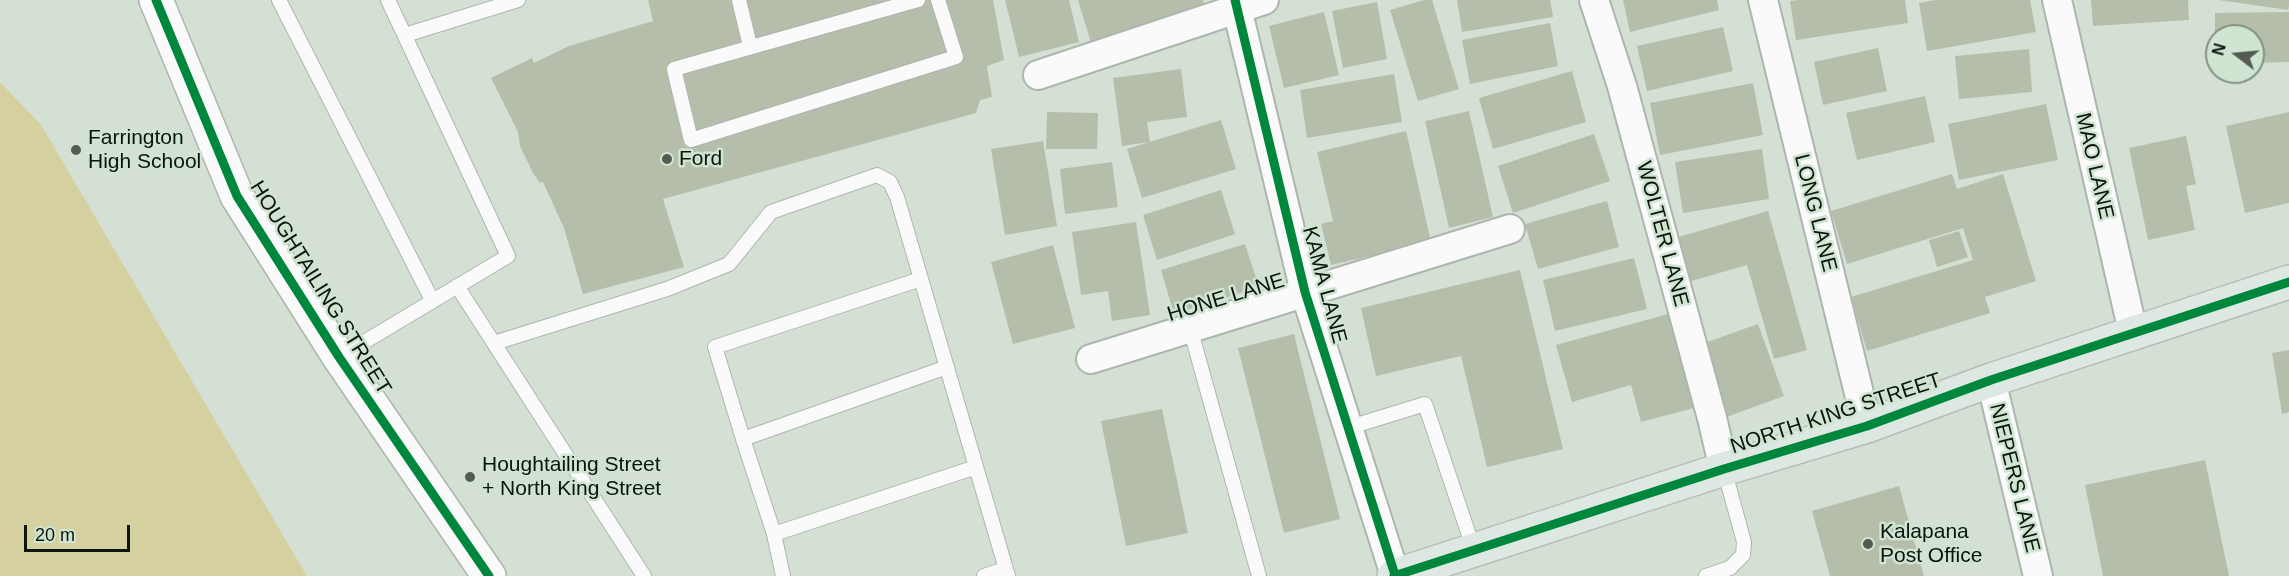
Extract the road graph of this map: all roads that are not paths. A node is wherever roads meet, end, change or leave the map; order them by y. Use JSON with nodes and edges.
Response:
{"nodes":[{"id":1,"x":156,"y":0,"type":"edge"},
{"id":2,"x":279,"y":0,"type":"edge"},
{"id":3,"x":388,"y":0,"type":"edge"},
{"id":4,"x":518,"y":0,"type":"edge"},
{"id":5,"x":739,"y":0,"type":"edge"},
{"id":6,"x":918,"y":0,"type":"edge"},
{"id":7,"x":938,"y":0,"type":"edge"},
{"id":8,"x":1264,"y":0,"type":"edge"},
{"id":9,"x":1594,"y":0,"type":"edge"},
{"id":10,"x":1763,"y":0,"type":"edge"},
{"id":11,"x":2057,"y":0,"type":"edge"},
{"id":12,"x":1236,"y":5,"type":"edge"},
{"id":13,"x":405,"y":35,"type":"junction"},
{"id":14,"x":750,"y":46,"type":"junction"},
{"id":15,"x":1038,"y":75,"type":"dead end"},
{"id":16,"x":1510,"y":229,"type":"dead end"},
{"id":17,"x":921,"y":279,"type":"junction"},
{"id":18,"x":2289,"y":282,"type":"edge"},
{"id":19,"x":457,"y":286,"type":"junction"},
{"id":20,"x":1305,"y":292,"type":"junction"},
{"id":21,"x":432,"y":300,"type":"junction"},
{"id":22,"x":1190,"y":328,"type":"junction"},
{"id":23,"x":2133,"y":332,"type":"junction"},
{"id":24,"x":494,"y":343,"type":"junction"},
{"id":25,"x":339,"y":357,"type":"junction"},
{"id":26,"x":1091,"y":360,"type":"dead end"},
{"id":27,"x":947,"y":367,"type":"junction"},
{"id":28,"x":1991,"y":381,"type":"junction"},
{"id":29,"x":1867,"y":426,"type":"junction"},
{"id":30,"x":1347,"y":428,"type":"junction"},
{"id":31,"x":743,"y":439,"type":"junction"},
{"id":32,"x":976,"y":467,"type":"junction"},
{"id":33,"x":1724,"y":469,"type":"junction"},
{"id":34,"x":774,"y":534,"type":"junction"},
{"id":35,"x":1474,"y":550,"type":"junction"},
{"id":36,"x":1006,"y":573,"type":"edge"},
{"id":37,"x":489,"y":576,"type":"edge"},
{"id":38,"x":644,"y":576,"type":"edge"},
{"id":39,"x":783,"y":576,"type":"edge"},
{"id":40,"x":984,"y":576,"type":"edge"},
{"id":41,"x":1259,"y":576,"type":"edge"},
{"id":42,"x":1395,"y":576,"type":"edge"},
{"id":43,"x":1706,"y":576,"type":"edge"},
{"id":44,"x":2038,"y":576,"type":"edge"}],
"edges":[{"from":1,"to":25,"type":"main road","name":"HOUGHTAILING STREET"},
{"from":2,"to":21,"type":"lane"},
{"from":3,"to":13,"type":"lane"},
{"from":4,"to":13,"type":"lane"},
{"from":5,"to":14,"type":"lane"},
{"from":6,"to":14,"type":"lane"},
{"from":7,"to":14,"type":"lane"},
{"from":8,"to":12,"type":"street"},
{"from":9,"to":33,"type":"street","name":"WOLTER LANE"},
{"from":10,"to":29,"type":"street","name":"LONG LANE"},
{"from":11,"to":23,"type":"street","name":"MAO LANE"},
{"from":12,"to":15,"type":"street"},
{"from":12,"to":20,"type":"street","name":"KAMA LANE"},
{"from":13,"to":19,"type":"lane"},
{"from":16,"to":20,"type":"street","name":"HONE LANE"},
{"from":17,"to":24,"type":"lane"},
{"from":17,"to":27,"type":"lane"},
{"from":17,"to":31,"type":"lane"},
{"from":18,"to":23,"type":"main road","name":"NORTH KING STREET"},
{"from":19,"to":21,"type":"lane"},
{"from":19,"to":24,"type":"lane"},
{"from":20,"to":22,"type":"street","name":"HONE LANE"},
{"from":20,"to":30,"type":"street","name":"KAMA LANE"},
{"from":21,"to":25,"type":"lane"},
{"from":22,"to":26,"type":"street","name":"HONE LANE"},
{"from":22,"to":41,"type":"lane"},
{"from":23,"to":28,"type":"main road","name":"NORTH KING STREET"},
{"from":24,"to":38,"type":"lane"},
{"from":25,"to":37,"type":"main road","name":"HOUGHTAILING STREET"},
{"from":27,"to":31,"type":"lane"},
{"from":27,"to":32,"type":"lane"},
{"from":28,"to":29,"type":"main road","name":"NORTH KING STREET"},
{"from":28,"to":44,"type":"street","name":"NIEPERS LANE"},
{"from":29,"to":33,"type":"main road","name":"NORTH KING STREET"},
{"from":30,"to":35,"type":"lane"},
{"from":30,"to":42,"type":"street","name":"KAMA LANE"},
{"from":31,"to":34,"type":"lane"},
{"from":32,"to":34,"type":"lane"},
{"from":32,"to":36,"type":"lane"},
{"from":33,"to":35,"type":"main road","name":"NORTH KING STREET"},
{"from":33,"to":43,"type":"lane"},
{"from":34,"to":39,"type":"lane"},
{"from":35,"to":42,"type":"main road","name":"NORTH KING STREET"},
{"from":36,"to":40,"type":"lane"}]}
